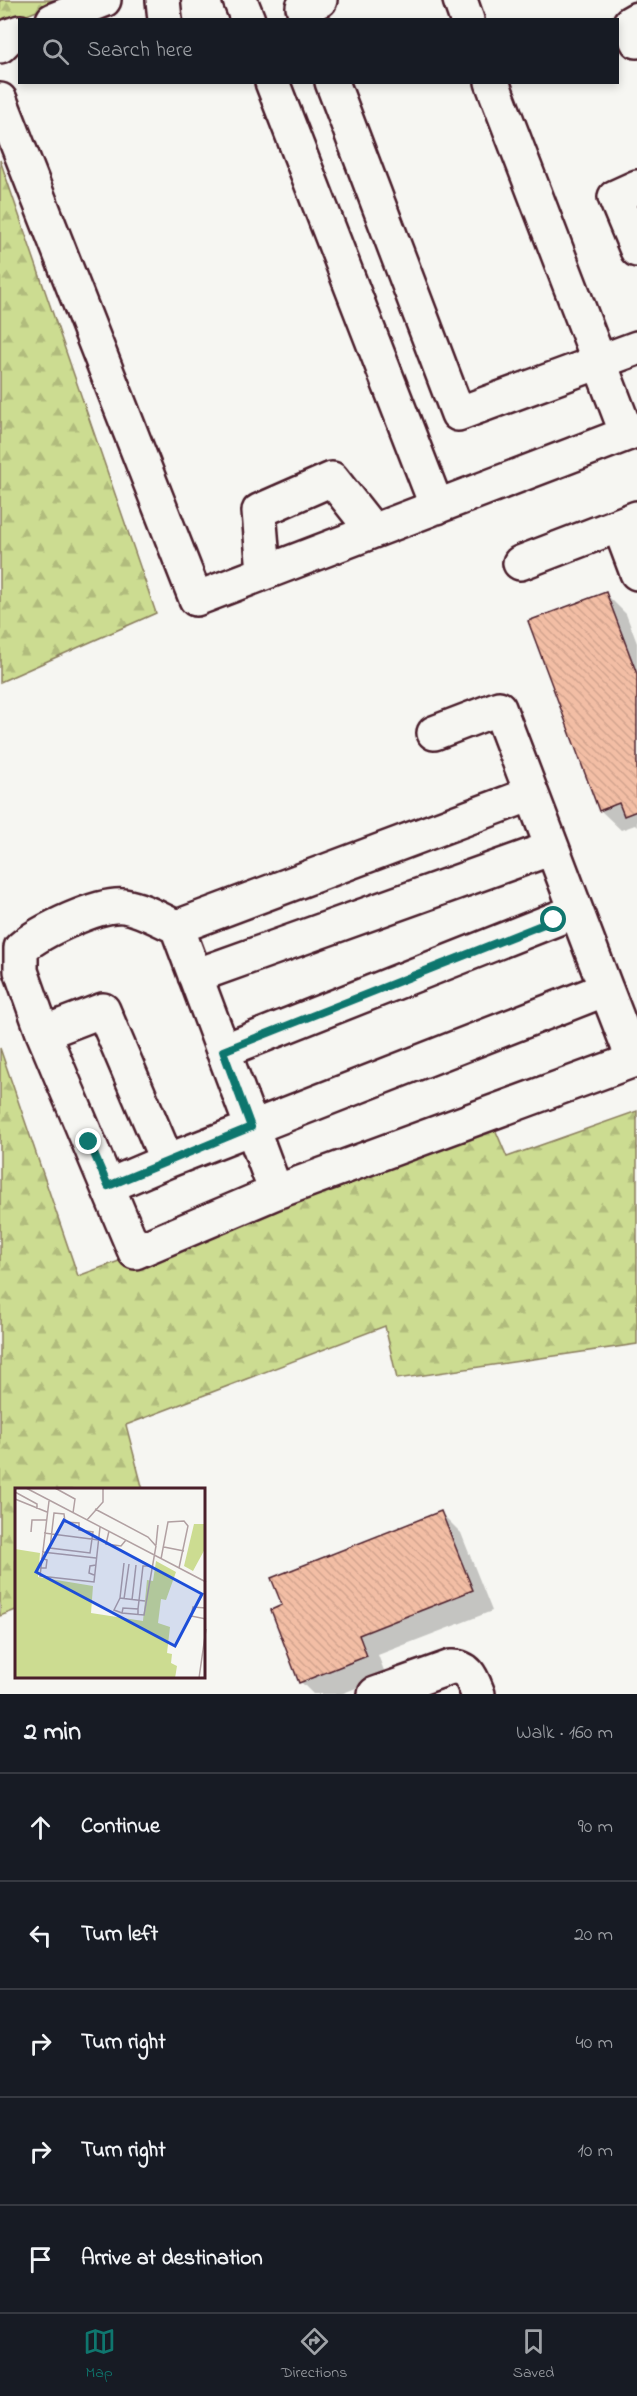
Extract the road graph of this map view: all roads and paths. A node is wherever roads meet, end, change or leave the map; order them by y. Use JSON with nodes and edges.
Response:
{"nodes":[{"id":1,"x":105,"y":0,"type":"edge"},
{"id":2,"x":163,"y":0,"type":"edge"},
{"id":3,"x":240,"y":0,"type":"edge"},
{"id":4,"x":320,"y":0,"type":"edge"},
{"id":5,"x":460,"y":0,"type":"edge"},
{"id":6,"x":58,"y":18,"type":"edge"},
{"id":7,"x":165,"y":18,"type":"edge"},
{"id":8,"x":247,"y":18,"type":"edge"},
{"id":9,"x":307,"y":18,"type":"edge"},
{"id":10,"x":466,"y":18,"type":"edge"},
{"id":11,"x":637,"y":19,"type":"edge"},
{"id":12,"x":18,"y":33,"type":"edge"},
{"id":13,"x":637,"y":41,"type":"edge"},
{"id":14,"x":0,"y":46,"type":"edge"},
{"id":15,"x":273,"y":84,"type":"edge"},
{"id":16,"x":333,"y":84,"type":"edge"},
{"id":17,"x":493,"y":84,"type":"edge"},
{"id":18,"x":0,"y":100,"type":"edge"},
{"id":19,"x":637,"y":188,"type":"edge"},
{"id":20,"x":637,"y":250,"type":"edge"},
{"id":21,"x":637,"y":348,"type":"edge"},
{"id":22,"x":600,"y":361,"type":"junction"},
{"id":23,"x":632,"y":432,"type":"edge"},
{"id":24,"x":437,"y":507,"type":"junction"},
{"id":25,"x":628,"y":522,"type":"edge"},
{"id":26,"x":373,"y":531,"type":"junction"},
{"id":27,"x":520,"y":563,"type":"dead end"},
{"id":28,"x":264,"y":572,"type":"junction"},
{"id":29,"x":637,"y":573,"type":"edge"},
{"id":30,"x":434,"y":733,"type":"dead end"},
{"id":31,"x":531,"y":794,"type":"junction"},
{"id":32,"x":552,"y":848,"type":"junction"},
{"id":33,"x":576,"y":911,"type":"junction"},
{"id":34,"x":177,"y":927,"type":"junction"},
{"id":35,"x":195,"y":976,"type":"junction"},
{"id":36,"x":606,"y":989,"type":"junction"},
{"id":37,"x":43,"y":1033,"type":"junction"},
{"id":38,"x":223,"y":1051,"type":"junction"},
{"id":39,"x":635,"y":1060,"type":"edge"},
{"id":40,"x":251,"y":1127,"type":"junction"},
{"id":41,"x":167,"y":1161,"type":"junction"},
{"id":42,"x":108,"y":1186,"type":"junction"},
{"id":43,"x":276,"y":1192,"type":"junction"},
{"id":44,"x":375,"y":1694,"type":"edge"},
{"id":45,"x":478,"y":1694,"type":"edge"}],
"edges":[{"from":1,"to":6,"type":"lane"},
{"from":2,"to":7,"type":"lane"},
{"from":3,"to":8,"type":"lane"},
{"from":4,"to":9,"type":"lane"},
{"from":5,"to":10,"type":"lane"},
{"from":11,"to":13,"type":"lane"},
{"from":12,"to":14,"type":"lane"},
{"from":15,"to":24,"type":"lane"},
{"from":16,"to":22,"type":"lane"},
{"from":17,"to":22,"type":"lane"},
{"from":18,"to":28,"type":"lane"},
{"from":19,"to":20,"type":"lane"},
{"from":21,"to":22,"type":"lane"},
{"from":22,"to":23,"type":"lane"},
{"from":23,"to":24,"type":"lane"},
{"from":24,"to":26,"type":"lane"},
{"from":25,"to":27,"type":"lane"},
{"from":25,"to":29,"type":"lane"},
{"from":26,"to":28,"type":"lane"},
{"from":26,"to":28,"type":"lane"},
{"from":30,"to":31,"type":"lane"},
{"from":31,"to":32,"type":"lane"},
{"from":31,"to":34,"type":"lane"},
{"from":32,"to":33,"type":"lane"},
{"from":32,"to":35,"type":"lane"},
{"from":33,"to":36,"type":"lane"},
{"from":33,"to":38,"type":"lane"},
{"from":34,"to":35,"type":"lane"},
{"from":34,"to":37,"type":"lane"},
{"from":35,"to":38,"type":"lane"},
{"from":36,"to":39,"type":"lane"},
{"from":36,"to":40,"type":"lane"},
{"from":37,"to":41,"type":"lane"},
{"from":37,"to":42,"type":"lane"},
{"from":38,"to":40,"type":"lane"},
{"from":39,"to":43,"type":"lane"},
{"from":40,"to":41,"type":"lane"},
{"from":40,"to":43,"type":"lane"},
{"from":41,"to":42,"type":"lane"},
{"from":42,"to":43,"type":"lane"},
{"from":44,"to":45,"type":"lane"}]}
